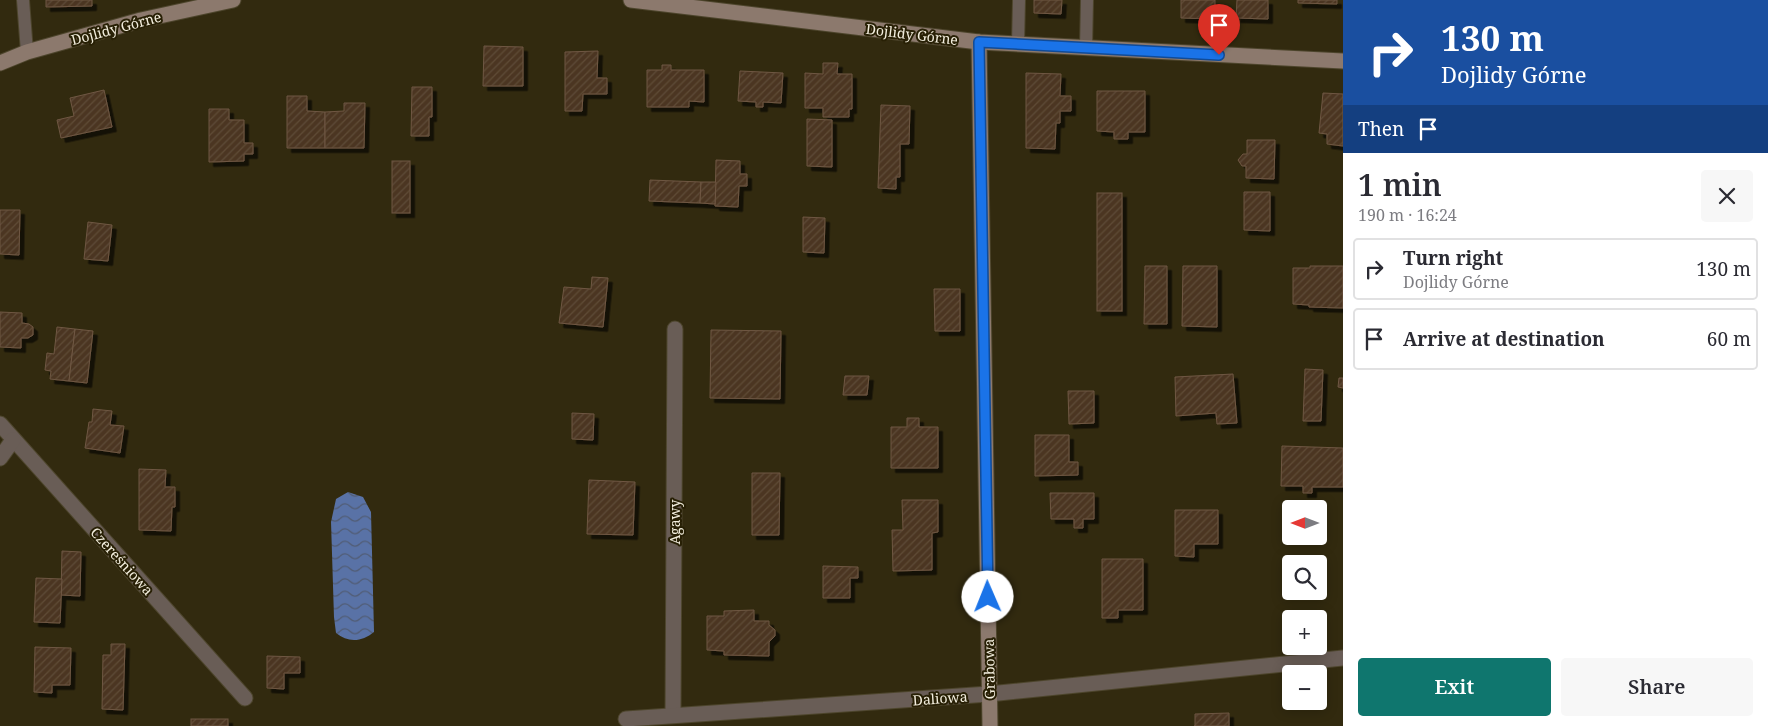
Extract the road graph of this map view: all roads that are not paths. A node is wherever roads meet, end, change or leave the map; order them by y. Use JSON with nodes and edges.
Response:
{"nodes":[{"id":1,"x":23,"y":0,"type":"edge"},
{"id":2,"x":233,"y":0,"type":"edge"},
{"id":3,"x":631,"y":0,"type":"edge"},
{"id":4,"x":1019,"y":0,"type":"edge"},
{"id":5,"x":1087,"y":0,"type":"edge"},
{"id":6,"x":979,"y":42,"type":"junction"},
{"id":7,"x":1018,"y":44,"type":"junction"},
{"id":8,"x":1086,"y":48,"type":"junction"},
{"id":9,"x":27,"y":52,"type":"junction"},
{"id":10,"x":1343,"y":61,"type":"edge"},
{"id":11,"x":0,"y":63,"type":"edge"},
{"id":12,"x":676,"y":329,"type":"dead end"},
{"id":13,"x":0,"y":424,"type":"edge"},
{"id":14,"x":13,"y":440,"type":"junction"},
{"id":15,"x":0,"y":458,"type":"edge"},
{"id":16,"x":1343,"y":658,"type":"edge"},
{"id":17,"x":990,"y":694,"type":"junction"},
{"id":18,"x":245,"y":698,"type":"dead end"},
{"id":19,"x":673,"y":715,"type":"junction"},
{"id":20,"x":626,"y":719,"type":"dead end"},
{"id":21,"x":990,"y":726,"type":"edge"}],
"edges":[{"from":1,"to":9,"type":"lane"},
{"from":2,"to":9,"type":"street","name":"Dojlidy Górne"},
{"from":3,"to":6,"type":"street","name":"Dojlidy Górne"},
{"from":4,"to":7,"type":"lane"},
{"from":5,"to":8,"type":"lane"},
{"from":6,"to":7,"type":"street","name":"Dojlidy Górne"},
{"from":6,"to":17,"type":"street","name":"Grabowa"},
{"from":7,"to":8,"type":"street","name":"Dojlidy Górne"},
{"from":8,"to":10,"type":"street","name":"Dojlidy Górne"},
{"from":9,"to":11,"type":"street","name":"Dojlidy Górne"},
{"from":12,"to":19,"type":"street","name":"Agawy"},
{"from":13,"to":14,"type":"street","name":"Czereśniowa"},
{"from":14,"to":15,"type":"street"},
{"from":14,"to":18,"type":"street","name":"Czereśniowa"},
{"from":16,"to":17,"type":"street","name":"Daliowa"},
{"from":17,"to":19,"type":"street","name":"Daliowa"},
{"from":17,"to":21,"type":"street","name":"Grabowa"},
{"from":19,"to":20,"type":"street","name":"Daliowa"}]}
